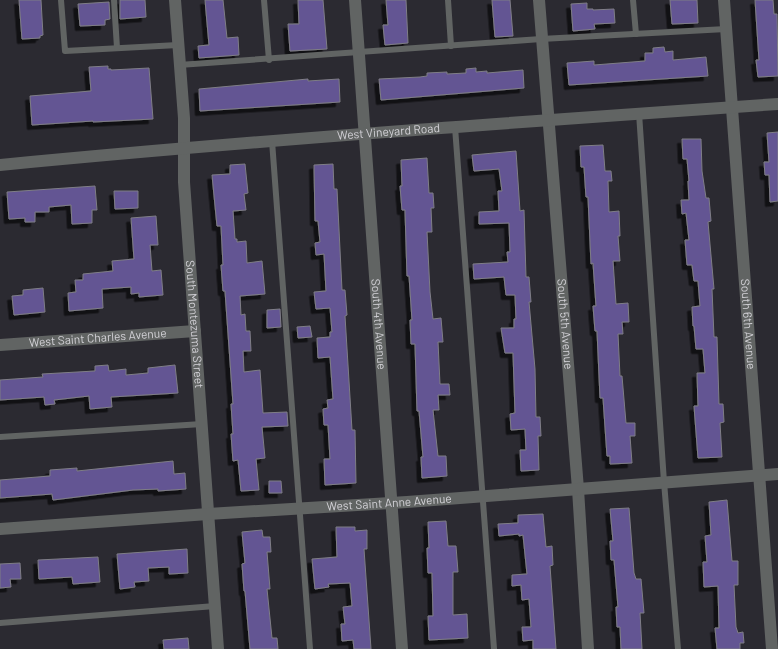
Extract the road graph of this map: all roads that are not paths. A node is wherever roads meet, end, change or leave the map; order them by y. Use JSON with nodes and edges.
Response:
{"nodes":[{"id":1,"x":61,"y":0,"type":"edge"},
{"id":2,"x":114,"y":0,"type":"edge"},
{"id":3,"x":175,"y":0,"type":"edge"},
{"id":4,"x":264,"y":0,"type":"edge"},
{"id":5,"x":355,"y":0,"type":"edge"},
{"id":6,"x":448,"y":0,"type":"edge"},
{"id":7,"x":538,"y":0,"type":"edge"},
{"id":8,"x":633,"y":0,"type":"edge"},
{"id":9,"x":724,"y":0,"type":"edge"},
{"id":10,"x":726,"y":29,"type":"junction"},
{"id":11,"x":636,"y":34,"type":"junction"},
{"id":12,"x":541,"y":39,"type":"junction"},
{"id":13,"x":178,"y":44,"type":"junction"},
{"id":14,"x":451,"y":46,"type":"junction"},
{"id":15,"x":118,"y":48,"type":"junction"},
{"id":16,"x":359,"y":53,"type":"junction"},
{"id":17,"x":269,"y":60,"type":"junction"},
{"id":18,"x":179,"y":65,"type":"junction"},
{"id":19,"x":778,"y":104,"type":"edge"},
{"id":20,"x":732,"y":107,"type":"junction"},
{"id":21,"x":639,"y":113,"type":"junction"},
{"id":22,"x":548,"y":119,"type":"junction"},
{"id":23,"x":455,"y":127,"type":"junction"},
{"id":24,"x":365,"y":134,"type":"junction"},
{"id":25,"x":272,"y":141,"type":"junction"},
{"id":26,"x":184,"y":147,"type":"junction"},
{"id":27,"x":0,"y":165,"type":"edge"},
{"id":28,"x":195,"y":331,"type":"junction"},
{"id":29,"x":0,"y":345,"type":"edge"},
{"id":30,"x":202,"y":424,"type":"junction"},
{"id":31,"x":0,"y":437,"type":"edge"},
{"id":32,"x":778,"y":474,"type":"edge"},
{"id":33,"x":759,"y":475,"type":"junction"},
{"id":34,"x":664,"y":482,"type":"junction"},
{"id":35,"x":578,"y":489,"type":"junction"},
{"id":36,"x":482,"y":497,"type":"junction"},
{"id":37,"x":392,"y":503,"type":"junction"},
{"id":38,"x":300,"y":509,"type":"junction"},
{"id":39,"x":208,"y":514,"type":"junction"},
{"id":40,"x":0,"y":529,"type":"edge"},
{"id":41,"x":215,"y":606,"type":"junction"},
{"id":42,"x":0,"y":623,"type":"edge"},
{"id":43,"x":218,"y":649,"type":"edge"},
{"id":44,"x":310,"y":649,"type":"edge"},
{"id":45,"x":402,"y":649,"type":"edge"},
{"id":46,"x":494,"y":649,"type":"edge"},
{"id":47,"x":588,"y":649,"type":"edge"},
{"id":48,"x":678,"y":649,"type":"edge"},
{"id":49,"x":772,"y":649,"type":"edge"}],
"edges":[{"from":1,"to":15,"type":"lane"},
{"from":2,"to":15,"type":"lane"},
{"from":3,"to":13,"type":"street","name":"South Montezuma Street"},
{"from":4,"to":17,"type":"lane"},
{"from":5,"to":16,"type":"street","name":"South 4th Avenue"},
{"from":6,"to":14,"type":"lane"},
{"from":7,"to":12,"type":"street","name":"South 5th Avenue"},
{"from":8,"to":11,"type":"lane"},
{"from":9,"to":10,"type":"street","name":"South 6th Avenue"},
{"from":10,"to":11,"type":"lane"},
{"from":10,"to":20,"type":"street","name":"South 6th Avenue"},
{"from":11,"to":12,"type":"lane"},
{"from":12,"to":14,"type":"lane"},
{"from":12,"to":22,"type":"street","name":"South 5th Avenue"},
{"from":13,"to":15,"type":"lane"},
{"from":13,"to":18,"type":"street","name":"South Montezuma Street"},
{"from":14,"to":16,"type":"lane"},
{"from":16,"to":17,"type":"lane"},
{"from":16,"to":24,"type":"street","name":"South 4th Avenue"},
{"from":17,"to":18,"type":"lane"},
{"from":18,"to":26,"type":"street","name":"South Montezuma Street"},
{"from":19,"to":20,"type":"street","name":"West Vineyard Road"},
{"from":20,"to":21,"type":"street","name":"West Vineyard Road"},
{"from":20,"to":33,"type":"street","name":"South 6th Avenue"},
{"from":21,"to":22,"type":"street","name":"West Vineyard Road"},
{"from":21,"to":34,"type":"lane"},
{"from":22,"to":23,"type":"street","name":"West Vineyard Road"},
{"from":22,"to":35,"type":"street","name":"South 5th Avenue"},
{"from":23,"to":24,"type":"street","name":"West Vineyard Road"},
{"from":23,"to":36,"type":"lane"},
{"from":24,"to":25,"type":"street","name":"West Vineyard Road"},
{"from":24,"to":37,"type":"street","name":"South 4th Avenue"},
{"from":25,"to":26,"type":"street","name":"West Vineyard Road"},
{"from":25,"to":38,"type":"lane"},
{"from":26,"to":27,"type":"street","name":"West Vineyard Road"},
{"from":26,"to":28,"type":"street","name":"South Montezuma Street"},
{"from":28,"to":29,"type":"street","name":"West Saint Charles Avenue"},
{"from":28,"to":30,"type":"street","name":"South Montezuma Street"},
{"from":30,"to":31,"type":"lane"},
{"from":30,"to":39,"type":"street","name":"South Montezuma Street"},
{"from":32,"to":33,"type":"street","name":"West Saint Anne Avenue"},
{"from":33,"to":34,"type":"street","name":"West Saint Anne Avenue"},
{"from":33,"to":49,"type":"street","name":"South 6th Avenue"},
{"from":34,"to":35,"type":"street","name":"West Saint Anne Avenue"},
{"from":34,"to":48,"type":"lane"},
{"from":35,"to":36,"type":"street","name":"West Saint Anne Avenue"},
{"from":35,"to":47,"type":"street","name":"South 5th Avenue"},
{"from":36,"to":37,"type":"street","name":"West Saint Anne Avenue"},
{"from":36,"to":46,"type":"lane"},
{"from":37,"to":38,"type":"street","name":"West Saint Anne Avenue"},
{"from":37,"to":45,"type":"street","name":"South 4th Avenue"},
{"from":38,"to":39,"type":"street","name":"West Saint Anne Avenue"},
{"from":38,"to":44,"type":"lane"},
{"from":39,"to":40,"type":"street","name":"West Saint Anne Avenue"},
{"from":39,"to":41,"type":"street","name":"South Montezuma Street"},
{"from":41,"to":42,"type":"lane"},
{"from":41,"to":43,"type":"street","name":"South Montezuma Street"}]}
